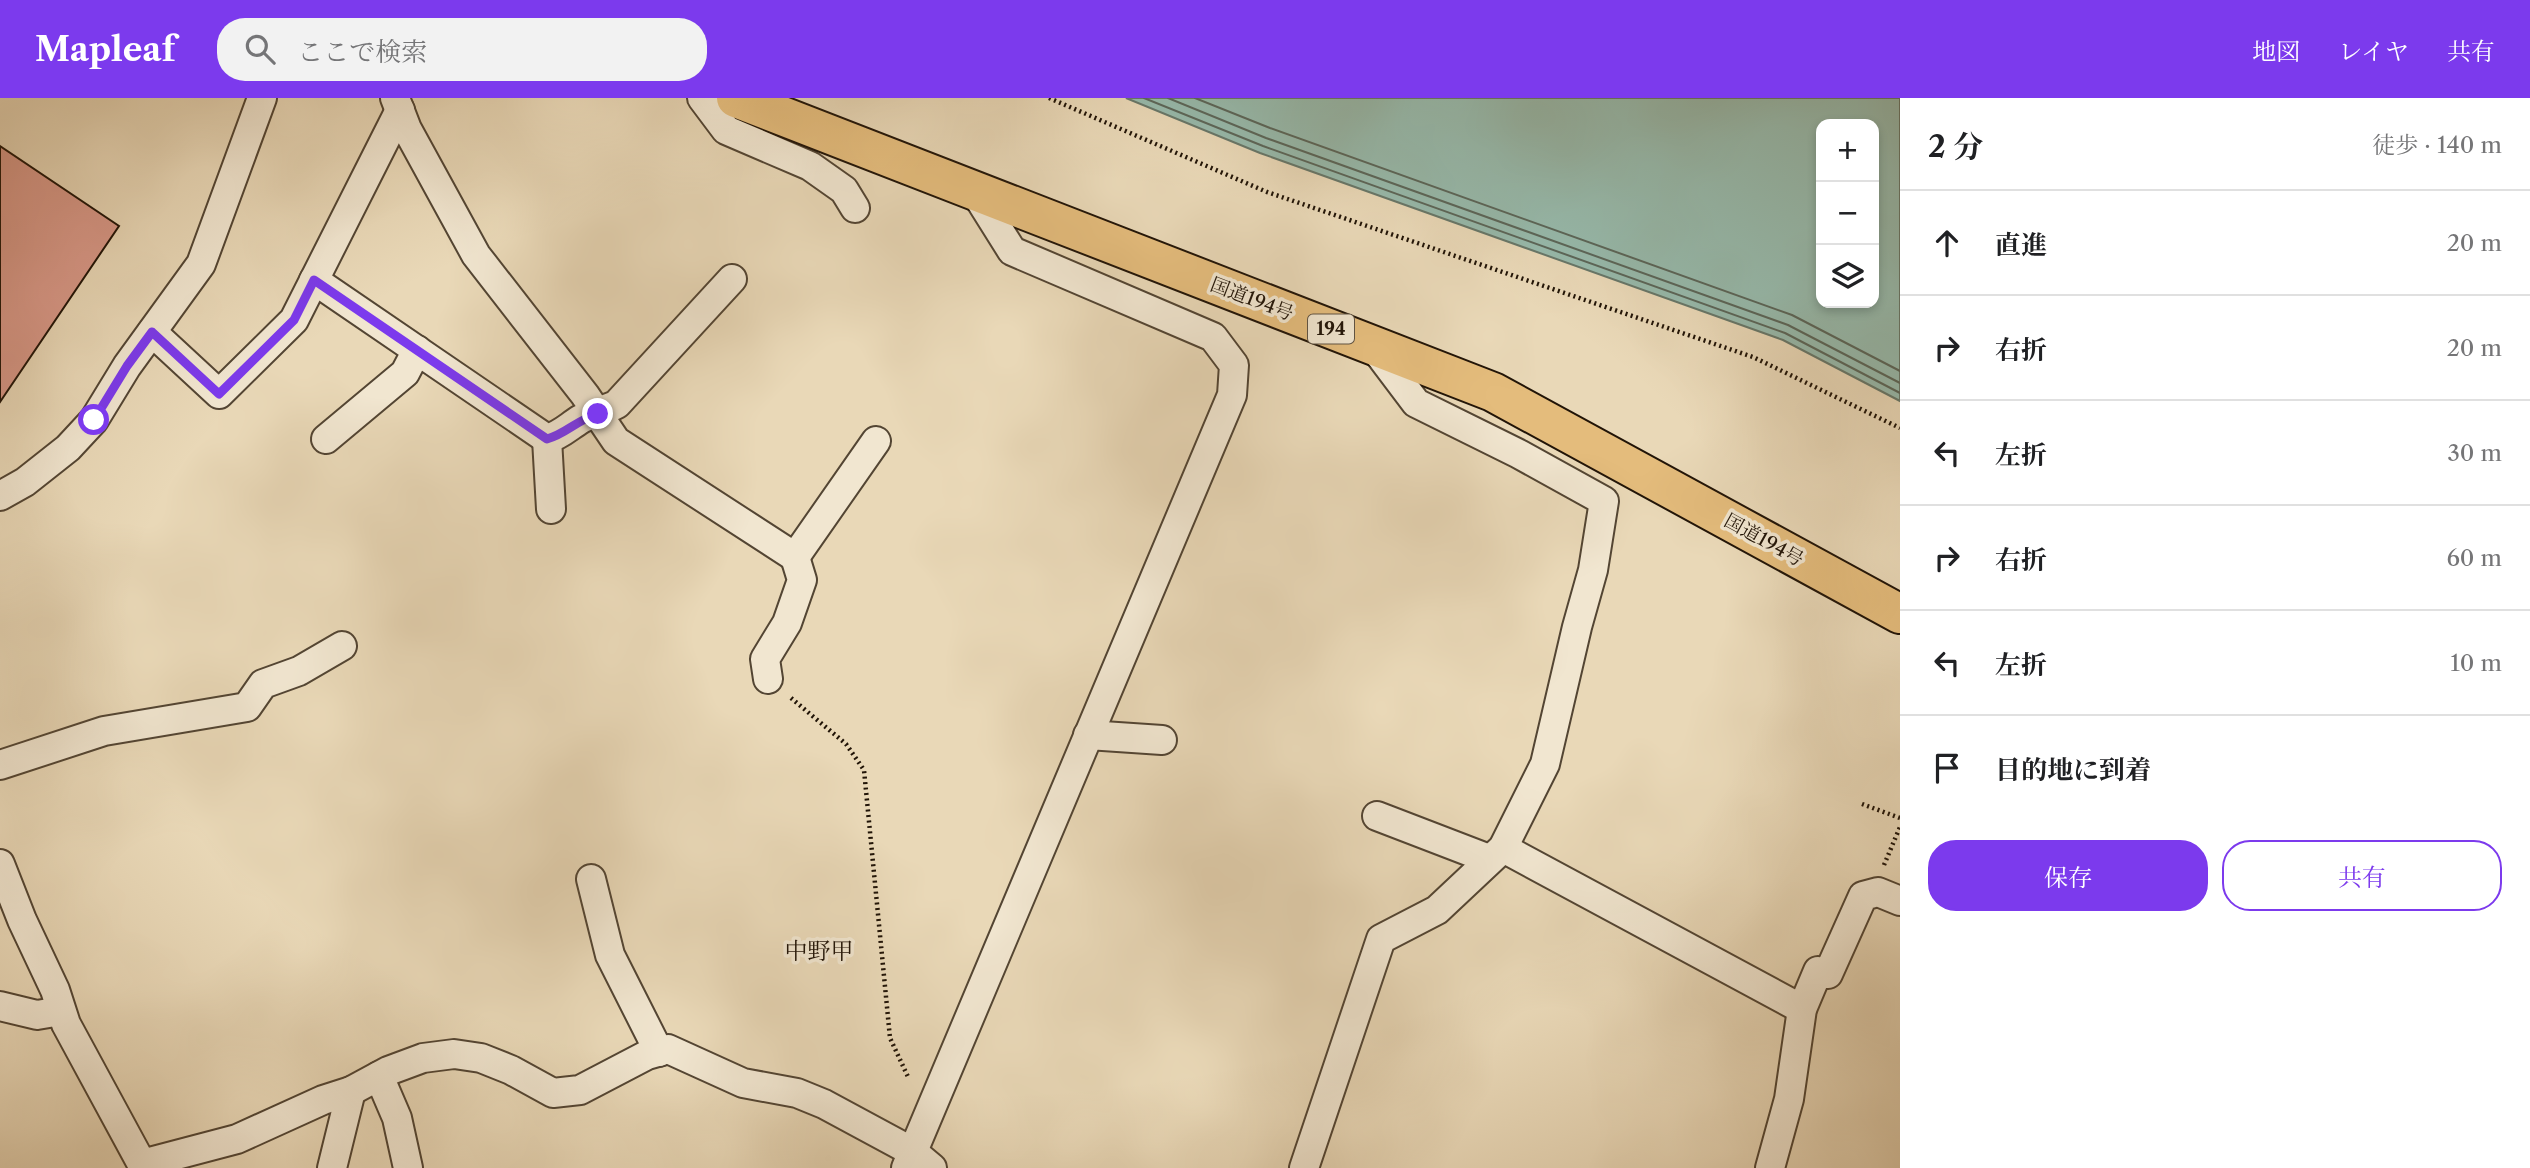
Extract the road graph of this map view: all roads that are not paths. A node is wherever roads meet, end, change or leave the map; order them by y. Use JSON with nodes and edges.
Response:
{"nodes":[{"id":1,"x":262,"y":98,"type":"edge"},
{"id":2,"x":702,"y":98,"type":"edge"},
{"id":3,"x":736,"y":98,"type":"edge"},
{"id":4,"x":398,"y":104,"type":"edge"},
{"id":5,"x":975,"y":191,"type":"junction"},
{"id":6,"x":855,"y":208,"type":"dead end"},
{"id":7,"x":732,"y":279,"type":"dead end"},
{"id":8,"x":314,"y":280,"type":"junction"},
{"id":9,"x":152,"y":332,"type":"junction"},
{"id":10,"x":1373,"y":345,"type":"junction"},
{"id":11,"x":417,"y":350,"type":"junction"},
{"id":12,"x":598,"y":414,"type":"junction"},
{"id":13,"x":326,"y":439,"type":"dead end"},
{"id":14,"x":547,"y":439,"type":"junction"},
{"id":15,"x":876,"y":441,"type":"dead end"},
{"id":16,"x":0,"y":496,"type":"edge"},
{"id":17,"x":551,"y":509,"type":"dead end"},
{"id":18,"x":795,"y":557,"type":"junction"},
{"id":19,"x":1900,"y":614,"type":"edge"},
{"id":20,"x":342,"y":646,"type":"dead end"},
{"id":21,"x":768,"y":679,"type":"road end"},
{"id":22,"x":1088,"y":735,"type":"junction"},
{"id":23,"x":1162,"y":740,"type":"dead end"},
{"id":24,"x":0,"y":765,"type":"edge"},
{"id":25,"x":1377,"y":816,"type":"dead end"},
{"id":26,"x":1496,"y":854,"type":"junction"},
{"id":27,"x":0,"y":864,"type":"edge"},
{"id":28,"x":592,"y":878,"type":"dead end"},
{"id":29,"x":1889,"y":896,"type":"edge"},
{"id":30,"x":0,"y":1006,"type":"edge"},
{"id":31,"x":1802,"y":1009,"type":"junction"},
{"id":32,"x":61,"y":1012,"type":"junction"},
{"id":33,"x":659,"y":1052,"type":"junction"},
{"id":34,"x":379,"y":1076,"type":"junction"},
{"id":35,"x":351,"y":1091,"type":"junction"},
{"id":36,"x":917,"y":1163,"type":"edge"},
{"id":37,"x":143,"y":1166,"type":"edge"},
{"id":38,"x":332,"y":1168,"type":"edge"},
{"id":39,"x":408,"y":1168,"type":"edge"},
{"id":40,"x":1304,"y":1168,"type":"edge"},
{"id":41,"x":1770,"y":1168,"type":"edge"}],
"edges":[{"from":1,"to":9,"type":"street"},
{"from":2,"to":6,"type":"street"},
{"from":3,"to":5,"type":"highway","name":"国道194号","number":"194"},
{"from":4,"to":8,"type":"street"},
{"from":4,"to":12,"type":"street"},
{"from":5,"to":10,"type":"highway","name":"国道194号","number":"194"},
{"from":5,"to":22,"type":"street"},
{"from":7,"to":12,"type":"street"},
{"from":8,"to":9,"type":"street"},
{"from":8,"to":11,"type":"street"},
{"from":9,"to":16,"type":"street"},
{"from":10,"to":19,"type":"highway","name":"国道194号","number":"194"},
{"from":10,"to":26,"type":"street"},
{"from":11,"to":13,"type":"street"},
{"from":11,"to":14,"type":"street"},
{"from":12,"to":14,"type":"street"},
{"from":12,"to":18,"type":"street"},
{"from":14,"to":17,"type":"street"},
{"from":15,"to":18,"type":"street"},
{"from":18,"to":21,"type":"street"},
{"from":20,"to":24,"type":"street"},
{"from":22,"to":23,"type":"street"},
{"from":22,"to":36,"type":"street"},
{"from":25,"to":26,"type":"street"},
{"from":26,"to":31,"type":"street"},
{"from":26,"to":40,"type":"street"},
{"from":27,"to":32,"type":"street"},
{"from":28,"to":33,"type":"street"},
{"from":29,"to":31,"type":"street"},
{"from":30,"to":32,"type":"street"},
{"from":31,"to":41,"type":"street"},
{"from":32,"to":37,"type":"street"},
{"from":33,"to":34,"type":"street"},
{"from":33,"to":36,"type":"street"},
{"from":34,"to":35,"type":"street"},
{"from":34,"to":39,"type":"street"},
{"from":35,"to":37,"type":"street"},
{"from":35,"to":38,"type":"street"}]}
